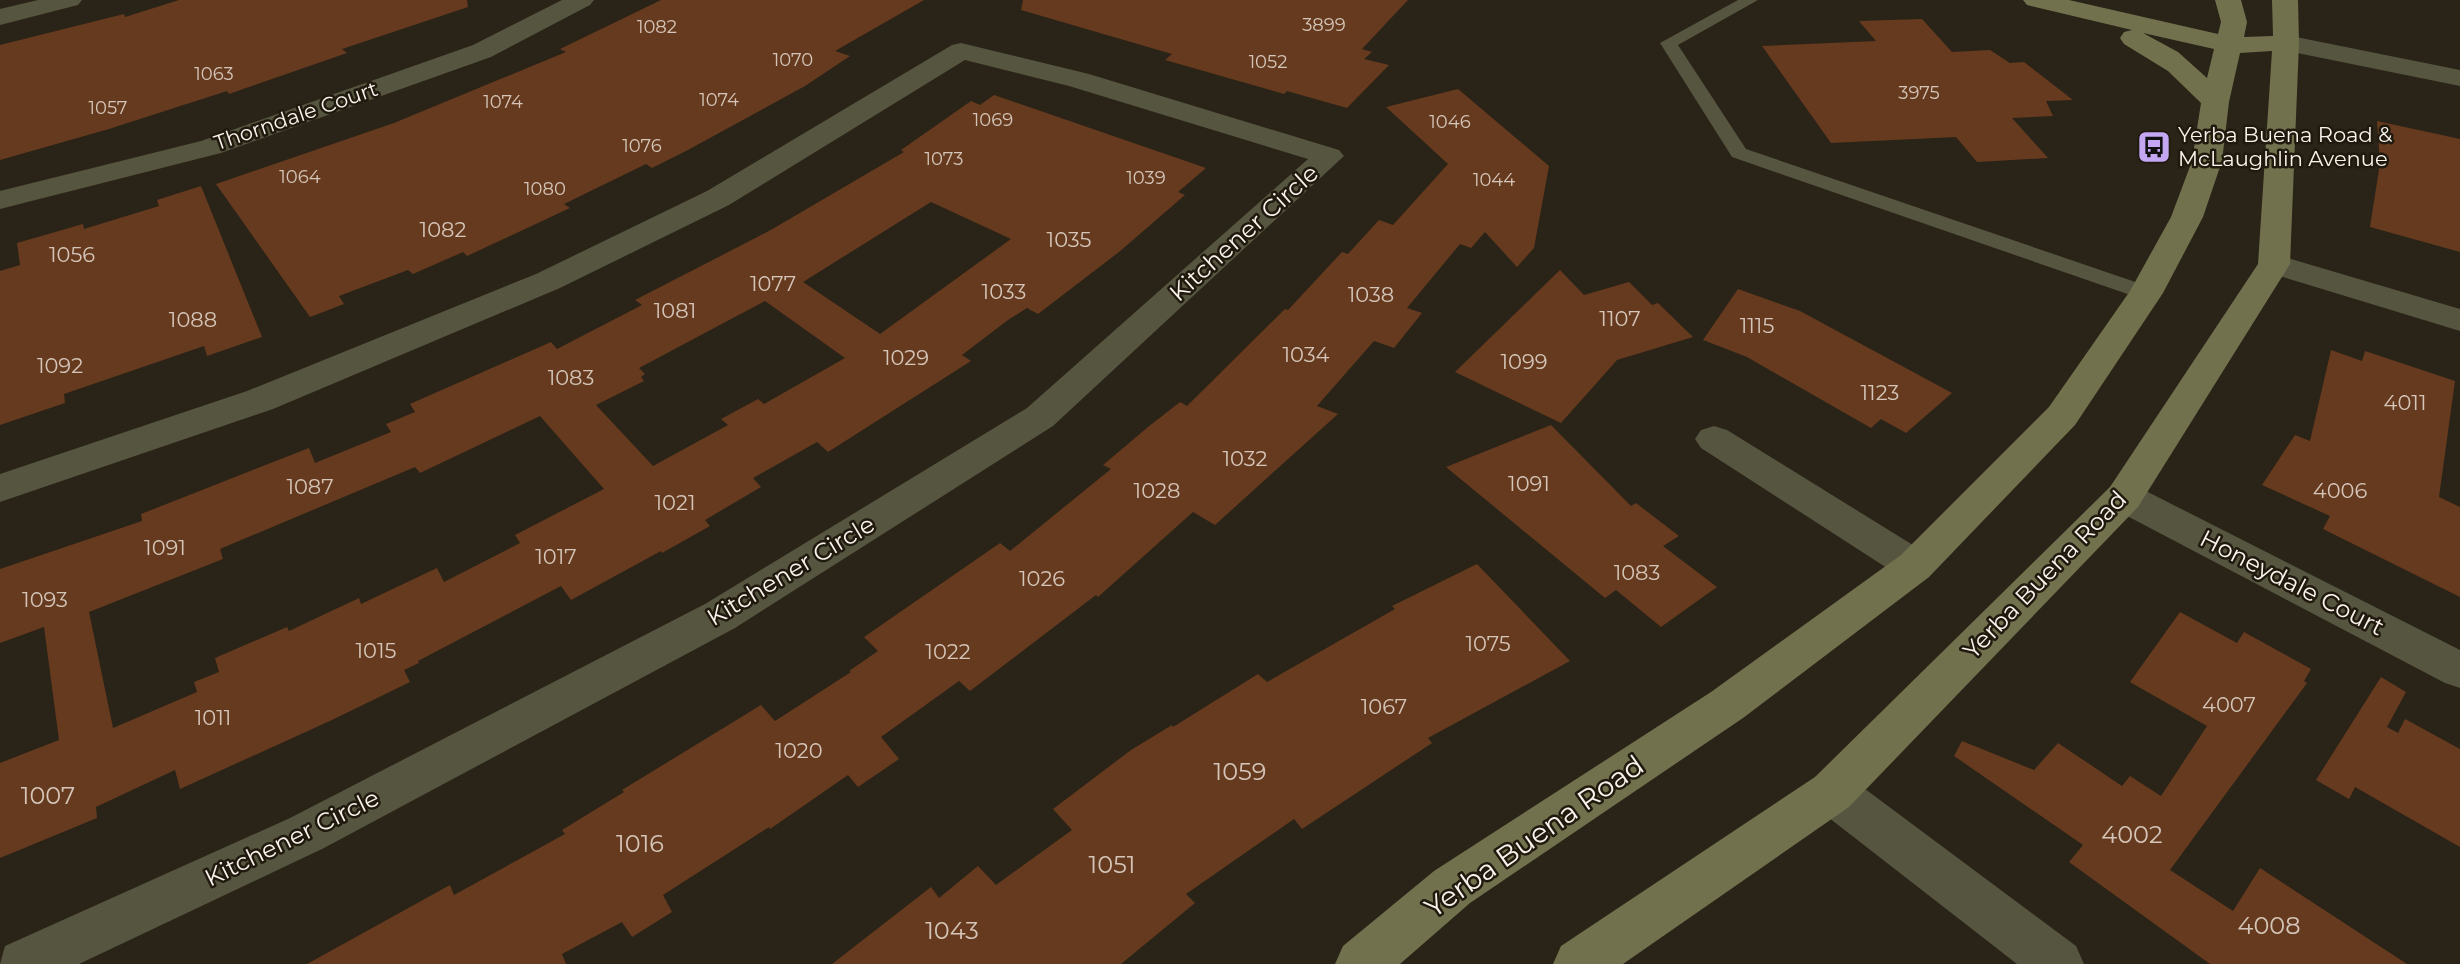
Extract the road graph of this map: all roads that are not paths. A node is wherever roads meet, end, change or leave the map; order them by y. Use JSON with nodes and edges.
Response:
{"nodes":[{"id":1,"x":69,"y":0,"type":"edge"},
{"id":2,"x":581,"y":0,"type":"edge"},
{"id":3,"x":1750,"y":0,"type":"edge"},
{"id":4,"x":2035,"y":0,"type":"edge"},
{"id":5,"x":2135,"y":0,"type":"edge"},
{"id":6,"x":2285,"y":0,"type":"edge"},
{"id":7,"x":0,"y":17,"type":"edge"},
{"id":8,"x":2230,"y":22,"type":"edge"},
{"id":9,"x":2286,"y":44,"type":"junction"},
{"id":10,"x":2460,"y":78,"type":"edge"},
{"id":11,"x":2215,"y":102,"type":"junction"},
{"id":12,"x":0,"y":200,"type":"edge"},
{"id":13,"x":2274,"y":264,"type":"junction"},
{"id":14,"x":2146,"y":293,"type":"junction"},
{"id":15,"x":2460,"y":320,"type":"edge"},
{"id":16,"x":1714,"y":439,"type":"dead end"},
{"id":17,"x":0,"y":488,"type":"edge"},
{"id":18,"x":2124,"y":497,"type":"junction"},
{"id":19,"x":1915,"y":566,"type":"junction"},
{"id":20,"x":2460,"y":670,"type":"edge"},
{"id":21,"x":1832,"y":792,"type":"junction"},
{"id":22,"x":23,"y":964,"type":"edge"},
{"id":23,"x":1361,"y":964,"type":"edge"},
{"id":24,"x":1579,"y":964,"type":"edge"},
{"id":25,"x":2058,"y":964,"type":"edge"}],
"edges":[{"from":1,"to":7,"type":"street"},
{"from":2,"to":12,"type":"street","name":"Thorndale Court"},
{"from":3,"to":14,"type":"lane"},
{"from":4,"to":8,"type":"main road"},
{"from":4,"to":11,"type":"main road"},
{"from":5,"to":8,"type":"main road"},
{"from":6,"to":9,"type":"main road","name":"Yerba Buena Road"},
{"from":8,"to":9,"type":"main road"},
{"from":8,"to":11,"type":"main road","name":"Yerba Buena Road"},
{"from":9,"to":10,"type":"street"},
{"from":9,"to":13,"type":"main road","name":"Yerba Buena Road"},
{"from":11,"to":14,"type":"main road","name":"Yerba Buena Road"},
{"from":13,"to":15,"type":"street"},
{"from":13,"to":18,"type":"main road","name":"Yerba Buena Road"},
{"from":14,"to":19,"type":"main road","name":"Yerba Buena Road"},
{"from":16,"to":19,"type":"street"},
{"from":17,"to":22,"type":"street","name":"Kitchener Circle"},
{"from":18,"to":20,"type":"street","name":"Honeydale Court"},
{"from":18,"to":21,"type":"main road","name":"Yerba Buena Road"},
{"from":19,"to":23,"type":"main road","name":"Yerba Buena Road"},
{"from":21,"to":24,"type":"main road","name":"Yerba Buena Road"},
{"from":21,"to":25,"type":"street"}]}
